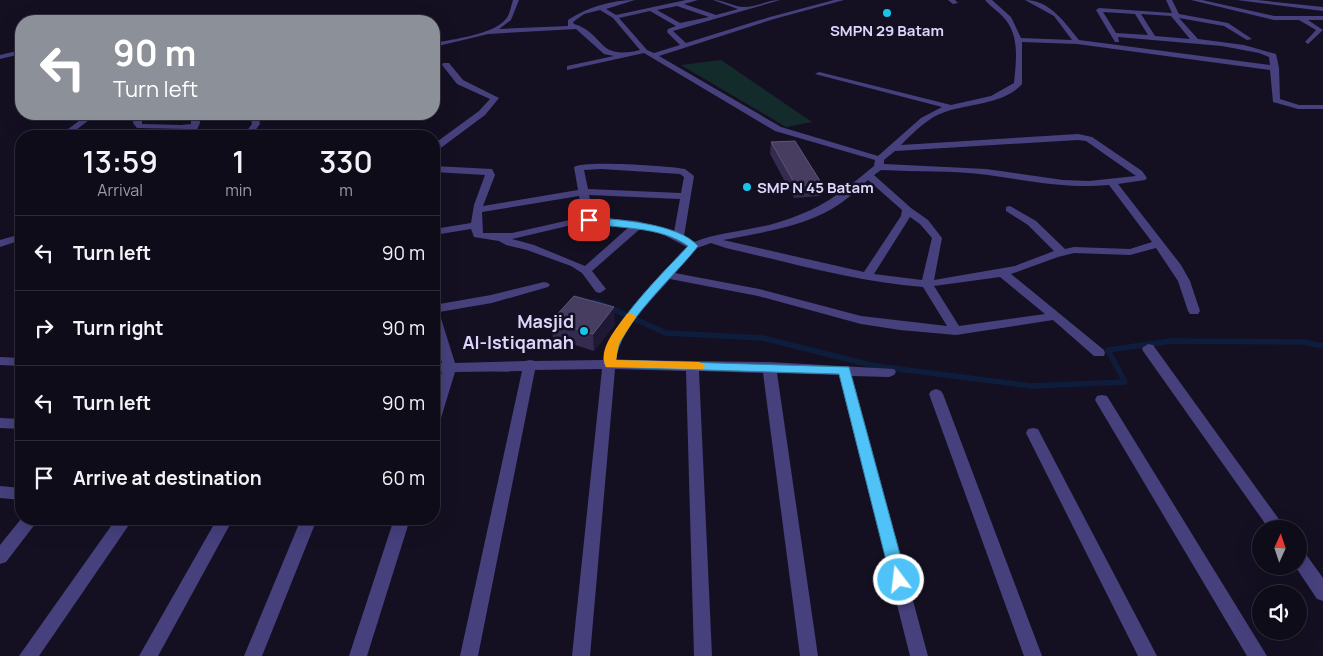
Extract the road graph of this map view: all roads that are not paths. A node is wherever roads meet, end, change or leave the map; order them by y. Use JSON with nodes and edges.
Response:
{"nodes":[{"id":1,"x":516,"y":0,"type":"edge"},
{"id":2,"x":632,"y":0,"type":"edge"},
{"id":3,"x":695,"y":0,"type":"edge"},
{"id":4,"x":716,"y":0,"type":"edge"},
{"id":5,"x":777,"y":0,"type":"edge"},
{"id":6,"x":841,"y":0,"type":"edge"},
{"id":7,"x":988,"y":0,"type":"edge"},
{"id":8,"x":1028,"y":0,"type":"edge"},
{"id":9,"x":1169,"y":0,"type":"edge"},
{"id":10,"x":1194,"y":0,"type":"edge"},
{"id":11,"x":1240,"y":0,"type":"edge"},
{"id":12,"x":764,"y":1,"type":"edge"},
{"id":13,"x":678,"y":4,"type":"junction"},
{"id":14,"x":600,"y":8,"type":"junction"},
{"id":15,"x":743,"y":9,"type":"junction"},
{"id":16,"x":652,"y":10,"type":"junction"},
{"id":17,"x":1323,"y":10,"type":"edge"},
{"id":18,"x":1137,"y":12,"type":"junction"},
{"id":19,"x":1176,"y":16,"type":"junction"},
{"id":20,"x":715,"y":17,"type":"junction"},
{"id":21,"x":615,"y":18,"type":"junction"},
{"id":22,"x":772,"y":18,"type":"junction"},
{"id":23,"x":1323,"y":18,"type":"edge"},
{"id":24,"x":1302,"y":19,"type":"junction"},
{"id":25,"x":686,"y":25,"type":"junction"},
{"id":26,"x":578,"y":27,"type":"junction"},
{"id":27,"x":487,"y":32,"type":"junction"},
{"id":28,"x":1114,"y":35,"type":"junction"},
{"id":29,"x":1153,"y":38,"type":"junction"},
{"id":30,"x":1249,"y":39,"type":"dead end"},
{"id":31,"x":1020,"y":40,"type":"junction"},
{"id":32,"x":1077,"y":42,"type":"junction"},
{"id":33,"x":1197,"y":42,"type":"junction"},
{"id":34,"x":1308,"y":42,"type":"dead end"},
{"id":35,"x":440,"y":44,"type":"edge"},
{"id":36,"x":685,"y":46,"type":"junction"},
{"id":37,"x":1120,"y":47,"type":"junction"},
{"id":38,"x":645,"y":51,"type":"junction"},
{"id":39,"x":15,"y":53,"type":"edge"},
{"id":40,"x":624,"y":56,"type":"junction"},
{"id":41,"x":653,"y":56,"type":"junction"},
{"id":42,"x":0,"y":57,"type":"edge"},
{"id":43,"x":446,"y":65,"type":"dead end"},
{"id":44,"x":570,"y":68,"type":"dead end"},
{"id":45,"x":1274,"y":68,"type":"junction"},
{"id":46,"x":819,"y":74,"type":"dead end"},
{"id":47,"x":950,"y":107,"type":"junction"},
{"id":48,"x":1323,"y":108,"type":"edge"},
{"id":49,"x":85,"y":120,"type":"edge"},
{"id":50,"x":137,"y":120,"type":"edge"},
{"id":51,"x":194,"y":120,"type":"edge"},
{"id":52,"x":194,"y":126,"type":"junction"},
{"id":53,"x":71,"y":130,"type":"edge"},
{"id":54,"x":192,"y":130,"type":"edge"},
{"id":55,"x":440,"y":143,"type":"edge"},
{"id":56,"x":894,"y":148,"type":"junction"},
{"id":57,"x":879,"y":163,"type":"junction"},
{"id":58,"x":440,"y":169,"type":"edge"},
{"id":59,"x":868,"y":175,"type":"junction"},
{"id":60,"x":1111,"y":181,"type":"junction"},
{"id":61,"x":584,"y":192,"type":"junction"},
{"id":62,"x":687,"y":196,"type":"junction"},
{"id":63,"x":1010,"y":209,"type":"dead end"},
{"id":64,"x":478,"y":210,"type":"junction"},
{"id":65,"x":906,"y":210,"type":"junction"},
{"id":66,"x":589,"y":220,"type":"junction"},
{"id":67,"x":476,"y":225,"type":"junction"},
{"id":68,"x":638,"y":226,"type":"junction"},
{"id":69,"x":440,"y":231,"type":"edge"},
{"id":70,"x":679,"y":236,"type":"junction"},
{"id":71,"x":500,"y":237,"type":"junction"},
{"id":72,"x":15,"y":239,"type":"edge"},
{"id":73,"x":711,"y":239,"type":"junction"},
{"id":74,"x":0,"y":244,"type":"edge"},
{"id":75,"x":1159,"y":244,"type":"junction"},
{"id":76,"x":693,"y":246,"type":"junction"},
{"id":77,"x":1062,"y":252,"type":"junction"},
{"id":78,"x":586,"y":270,"type":"junction"},
{"id":79,"x":1002,"y":273,"type":"junction"},
{"id":80,"x":666,"y":275,"type":"junction"},
{"id":81,"x":867,"y":276,"type":"junction"},
{"id":82,"x":927,"y":284,"type":"junction"},
{"id":83,"x":544,"y":285,"type":"dead end"},
{"id":84,"x":600,"y":289,"type":"dead end"},
{"id":85,"x":440,"y":308,"type":"edge"},
{"id":86,"x":1194,"y":311,"type":"dead end"},
{"id":87,"x":1055,"y":316,"type":"junction"},
{"id":88,"x":956,"y":331,"type":"junction"},
{"id":89,"x":440,"y":334,"type":"edge"},
{"id":90,"x":1148,"y":348,"type":"dead end"},
{"id":91,"x":1099,"y":353,"type":"dead end"},
{"id":92,"x":0,"y":361,"type":"edge"},
{"id":93,"x":15,"y":362,"type":"edge"},
{"id":94,"x":530,"y":364,"type":"junction"},
{"id":95,"x":610,"y":364,"type":"junction"},
{"id":96,"x":692,"y":366,"type":"junction"},
{"id":97,"x":440,"y":368,"type":"edge"},
{"id":98,"x":450,"y":368,"type":"junction"},
{"id":99,"x":769,"y":368,"type":"junction"},
{"id":100,"x":844,"y":370,"type":"junction"},
{"id":101,"x":889,"y":372,"type":"dead end"},
{"id":102,"x":936,"y":394,"type":"dead end"},
{"id":103,"x":440,"y":399,"type":"edge"},
{"id":104,"x":1102,"y":400,"type":"dead end"},
{"id":105,"x":0,"y":423,"type":"edge"},
{"id":106,"x":15,"y":424,"type":"edge"},
{"id":107,"x":1033,"y":433,"type":"dead end"},
{"id":108,"x":0,"y":492,"type":"edge"},
{"id":109,"x":15,"y":493,"type":"edge"},
{"id":110,"x":1272,"y":520,"type":"edge"},
{"id":111,"x":26,"y":525,"type":"edge"},
{"id":112,"x":121,"y":525,"type":"edge"},
{"id":113,"x":222,"y":525,"type":"edge"},
{"id":114,"x":307,"y":525,"type":"edge"},
{"id":115,"x":400,"y":525,"type":"edge"},
{"id":116,"x":0,"y":557,"type":"edge"},
{"id":117,"x":1308,"y":571,"type":"edge"},
{"id":118,"x":1323,"y":593,"type":"edge"},
{"id":119,"x":28,"y":656,"type":"edge"},
{"id":120,"x":148,"y":656,"type":"edge"},
{"id":121,"x":253,"y":656,"type":"edge"},
{"id":122,"x":358,"y":656,"type":"edge"},
{"id":123,"x":470,"y":656,"type":"edge"},
{"id":124,"x":581,"y":656,"type":"edge"},
{"id":125,"x":703,"y":656,"type":"edge"},
{"id":126,"x":809,"y":656,"type":"edge"},
{"id":127,"x":919,"y":656,"type":"edge"},
{"id":128,"x":1033,"y":656,"type":"edge"},
{"id":129,"x":1148,"y":656,"type":"edge"},
{"id":130,"x":1258,"y":656,"type":"edge"}],
"edges":[{"from":1,"to":27,"type":"street"},
{"from":2,"to":14,"type":"street"},
{"from":3,"to":13,"type":"street"},
{"from":4,"to":15,"type":"street"},
{"from":5,"to":12,"type":"street"},
{"from":6,"to":22,"type":"street"},
{"from":7,"to":31,"type":"street"},
{"from":8,"to":32,"type":"street"},
{"from":9,"to":19,"type":"street"},
{"from":10,"to":24,"type":"street"},
{"from":11,"to":17,"type":"street"},
{"from":12,"to":15,"type":"street"},
{"from":13,"to":16,"type":"street"},
{"from":13,"to":20,"type":"street"},
{"from":14,"to":21,"type":"street"},
{"from":14,"to":26,"type":"street"},
{"from":15,"to":20,"type":"street"},
{"from":15,"to":22,"type":"street"},
{"from":16,"to":21,"type":"street"},
{"from":16,"to":25,"type":"street"},
{"from":18,"to":19,"type":"street"},
{"from":18,"to":28,"type":"street"},
{"from":18,"to":29,"type":"street"},
{"from":19,"to":30,"type":"street"},
{"from":19,"to":33,"type":"street"},
{"from":20,"to":25,"type":"street"},
{"from":21,"to":38,"type":"street"},
{"from":22,"to":36,"type":"street"},
{"from":23,"to":24,"type":"street"},
{"from":24,"to":34,"type":"street"},
{"from":25,"to":36,"type":"street"},
{"from":26,"to":27,"type":"street"},
{"from":26,"to":40,"type":"street"},
{"from":27,"to":35,"type":"street"},
{"from":28,"to":29,"type":"street"},
{"from":28,"to":37,"type":"street"},
{"from":29,"to":33,"type":"street"},
{"from":31,"to":32,"type":"street"},
{"from":31,"to":47,"type":"street"},
{"from":32,"to":37,"type":"street"},
{"from":33,"to":45,"type":"street"},
{"from":36,"to":41,"type":"street"},
{"from":37,"to":45,"type":"street"},
{"from":38,"to":40,"type":"street"},
{"from":38,"to":41,"type":"street"},
{"from":39,"to":42,"type":"street"},
{"from":40,"to":44,"type":"street"},
{"from":41,"to":57,"type":"street"},
{"from":43,"to":55,"type":"street"},
{"from":45,"to":48,"type":"street"},
{"from":46,"to":47,"type":"street"},
{"from":47,"to":56,"type":"street"},
{"from":49,"to":53,"type":"street"},
{"from":50,"to":52,"type":"street"},
{"from":51,"to":52,"type":"street"},
{"from":52,"to":54,"type":"street"},
{"from":56,"to":57,"type":"street"},
{"from":56,"to":60,"type":"street"},
{"from":57,"to":59,"type":"street"},
{"from":57,"to":60,"type":"street"},
{"from":58,"to":64,"type":"street"},
{"from":59,"to":65,"type":"street"},
{"from":59,"to":73,"type":"street"},
{"from":60,"to":75,"type":"street"},
{"from":61,"to":62,"type":"street"},
{"from":61,"to":62,"type":"street"},
{"from":61,"to":64,"type":"street"},
{"from":61,"to":66,"type":"street"},
{"from":62,"to":70,"type":"street"},
{"from":63,"to":77,"type":"street"},
{"from":64,"to":67,"type":"street"},
{"from":65,"to":81,"type":"street"},
{"from":65,"to":82,"type":"street"},
{"from":66,"to":68,"type":"street"},
{"from":66,"to":71,"type":"street"},
{"from":67,"to":69,"type":"street"},
{"from":67,"to":71,"type":"street"},
{"from":68,"to":70,"type":"street"},
{"from":68,"to":78,"type":"street"},
{"from":70,"to":76,"type":"street"},
{"from":71,"to":78,"type":"street"},
{"from":72,"to":74,"type":"street"},
{"from":73,"to":76,"type":"street"},
{"from":73,"to":81,"type":"street"},
{"from":75,"to":77,"type":"street"},
{"from":75,"to":86,"type":"street"},
{"from":76,"to":80,"type":"street"},
{"from":77,"to":79,"type":"street"},
{"from":78,"to":84,"type":"street"},
{"from":79,"to":82,"type":"street"},
{"from":79,"to":87,"type":"street"},
{"from":80,"to":88,"type":"street"},
{"from":80,"to":95,"type":"street"},
{"from":81,"to":82,"type":"street"},
{"from":82,"to":88,"type":"street"},
{"from":83,"to":85,"type":"street"},
{"from":87,"to":88,"type":"street"},
{"from":87,"to":91,"type":"street"},
{"from":89,"to":98,"type":"street"},
{"from":90,"to":110,"type":"street"},
{"from":92,"to":93,"type":"street"},
{"from":94,"to":95,"type":"street"},
{"from":94,"to":98,"type":"street"},
{"from":94,"to":123,"type":"street"},
{"from":95,"to":96,"type":"street"},
{"from":95,"to":124,"type":"street"},
{"from":96,"to":99,"type":"street"},
{"from":96,"to":125,"type":"street"},
{"from":97,"to":98,"type":"street"},
{"from":98,"to":103,"type":"street"},
{"from":99,"to":100,"type":"street"},
{"from":99,"to":126,"type":"street"},
{"from":100,"to":101,"type":"street"},
{"from":100,"to":127,"type":"street"},
{"from":102,"to":128,"type":"street"},
{"from":104,"to":130,"type":"street"},
{"from":105,"to":106,"type":"street"},
{"from":107,"to":129,"type":"street"},
{"from":108,"to":109,"type":"street"},
{"from":111,"to":116,"type":"street"},
{"from":112,"to":119,"type":"street"},
{"from":113,"to":120,"type":"street"},
{"from":114,"to":121,"type":"street"},
{"from":115,"to":122,"type":"street"},
{"from":117,"to":118,"type":"street"}]}
